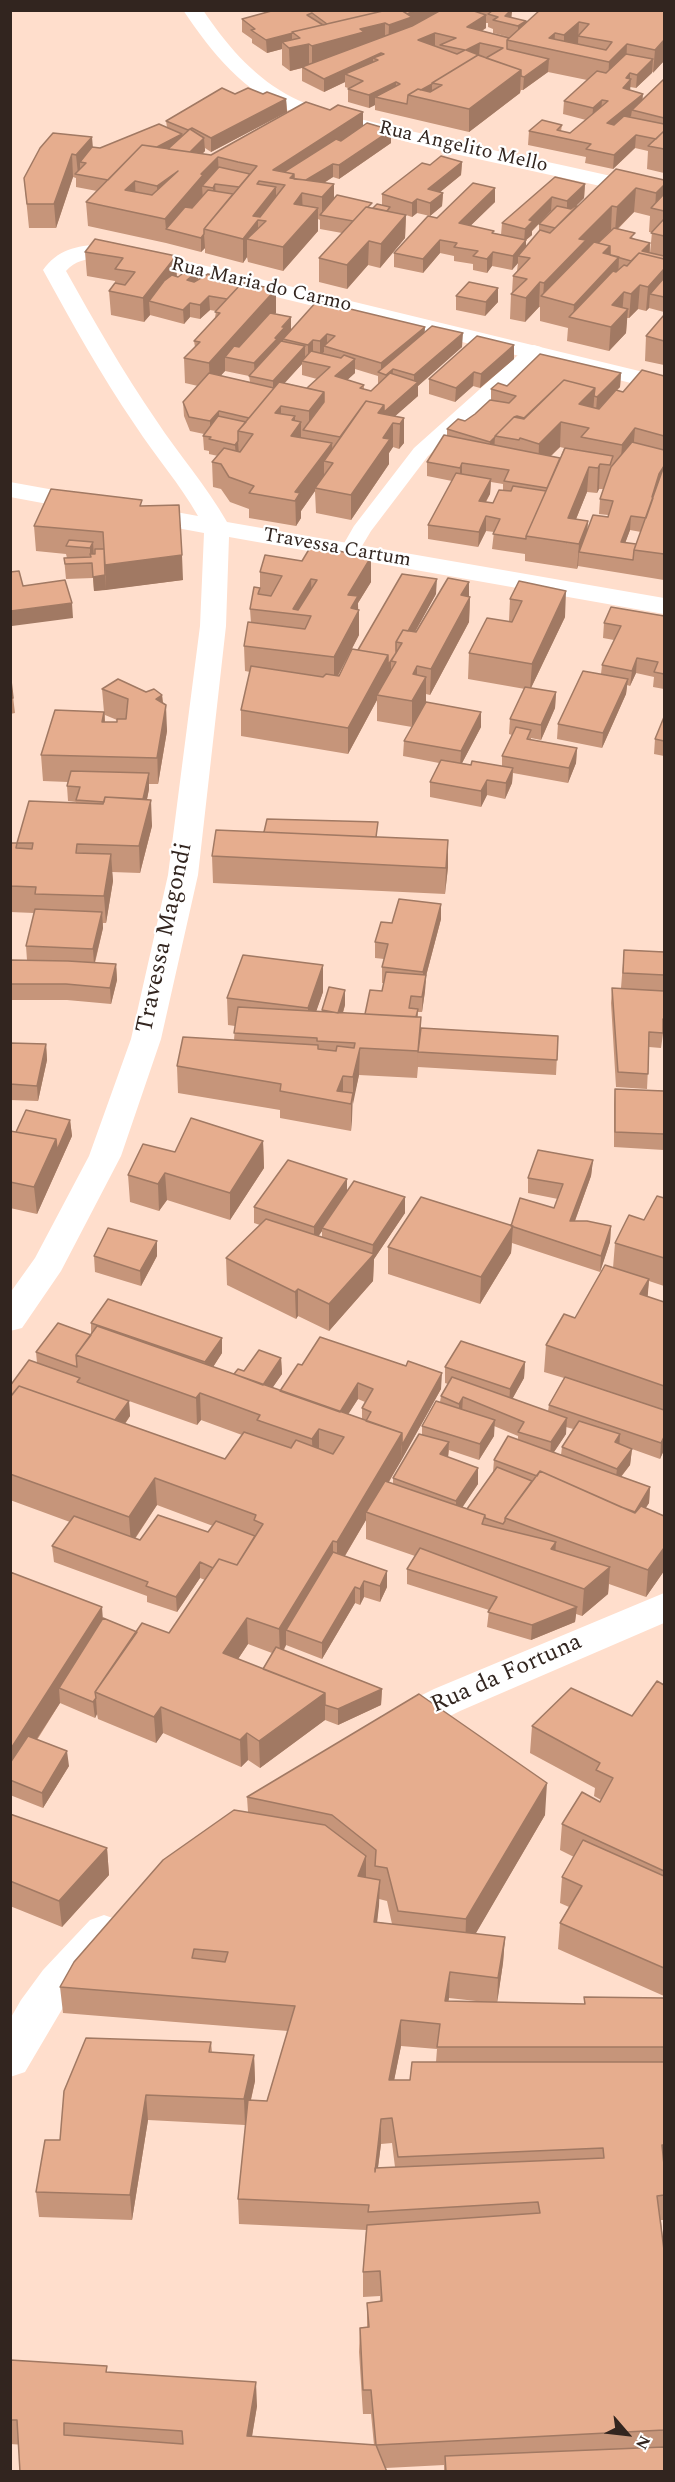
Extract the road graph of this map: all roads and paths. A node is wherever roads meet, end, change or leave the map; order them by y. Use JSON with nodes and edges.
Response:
{"nodes":[{"id":1,"x":193,"y":10,"type":"edge"},
{"id":2,"x":664,"y":194,"type":"edge"},
{"id":3,"x":534,"y":351,"type":"junction"},
{"id":4,"x":664,"y":384,"type":"edge"},
{"id":5,"x":10,"y":489,"type":"edge"},
{"id":6,"x":217,"y":527,"type":"junction"},
{"id":7,"x":349,"y":552,"type":"junction"},
{"id":8,"x":664,"y":606,"type":"edge"},
{"id":9,"x":10,"y":1319,"type":"edge"},
{"id":10,"x":664,"y":1607,"type":"edge"},
{"id":11,"x":368,"y":1740,"type":"edge"},
{"id":12,"x":130,"y":1907,"type":"edge"},
{"id":13,"x":10,"y":2059,"type":"edge"}],
"edges":[{"from":1,"to":2,"type":"street","name":"Rua Angelito Mello"},
{"from":3,"to":4,"type":"street","name":"Rua Maria do Carmo"},
{"from":3,"to":6,"type":"street","name":"Rua Maria do Carmo"},
{"from":3,"to":7,"type":"lane"},
{"from":5,"to":6,"type":"street","name":"Travessa Cartum"},
{"from":6,"to":7,"type":"street","name":"Travessa Cartum"},
{"from":6,"to":9,"type":"street","name":"Travessa Magondi"},
{"from":7,"to":8,"type":"street","name":"Travessa Cartum"},
{"from":10,"to":11,"type":"street","name":"Rua da Fortuna"},
{"from":12,"to":13,"type":"street"}]}
